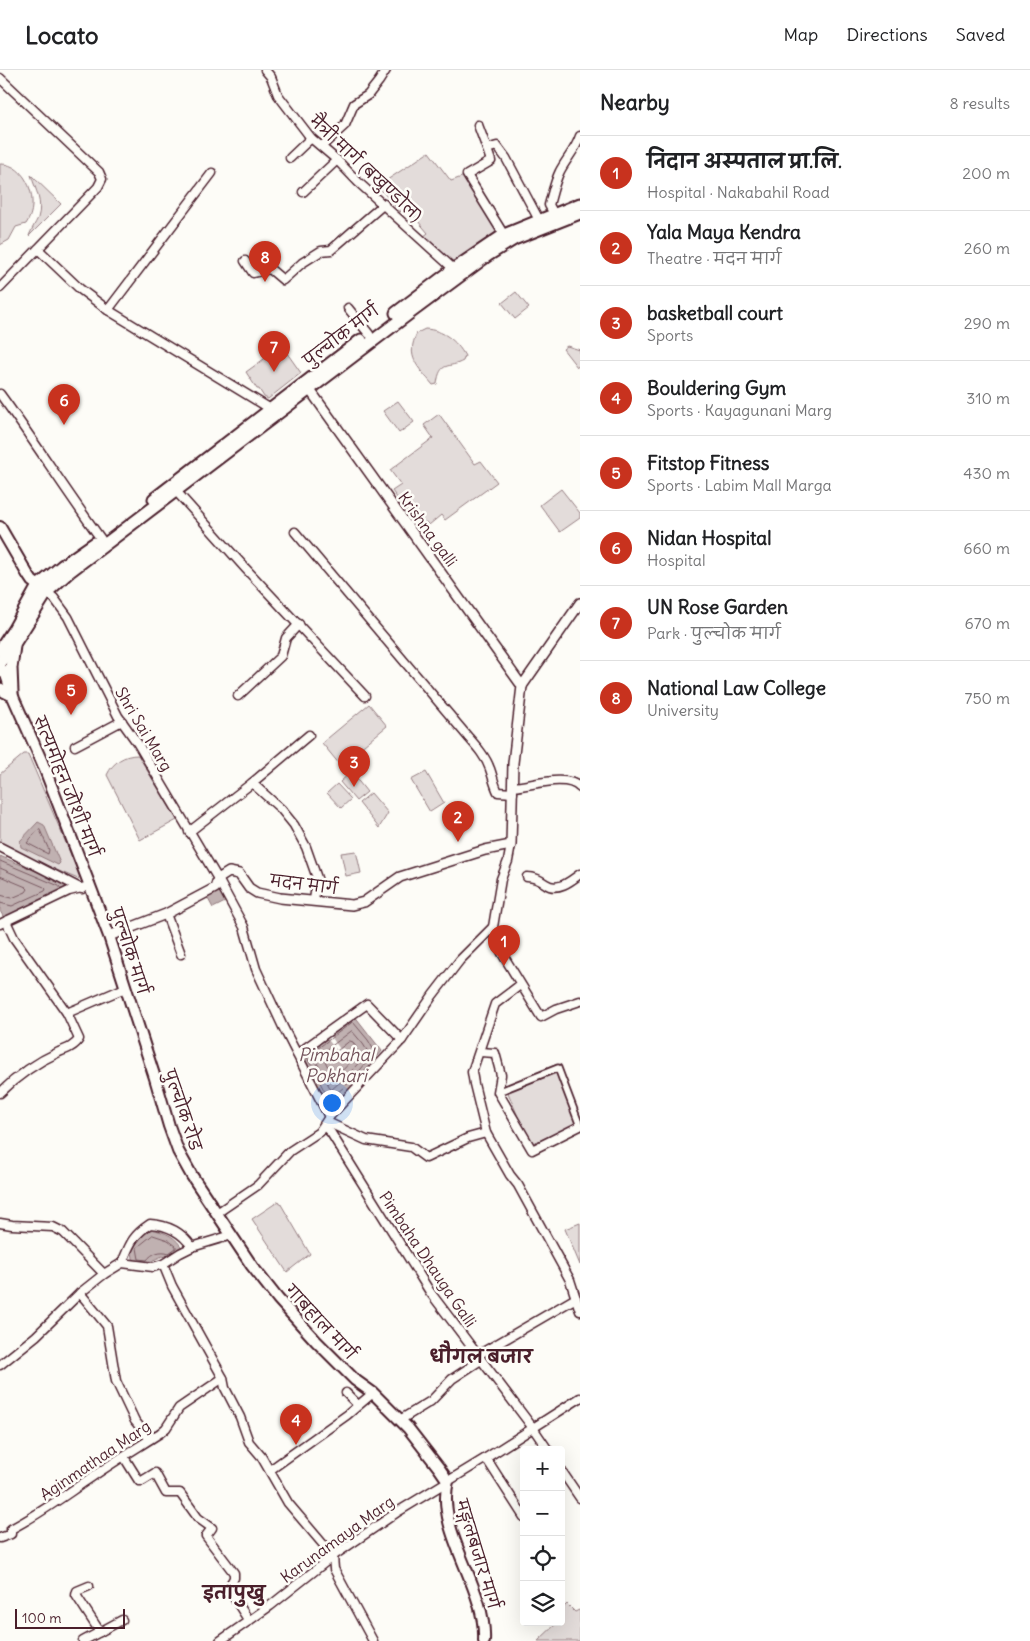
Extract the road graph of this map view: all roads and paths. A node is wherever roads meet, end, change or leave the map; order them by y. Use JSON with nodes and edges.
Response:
{"nodes":[{"id":1,"x":265,"y":70,"type":"edge"},
{"id":2,"x":386,"y":70,"type":"edge"},
{"id":3,"x":0,"y":78,"type":"edge"},
{"id":4,"x":478,"y":125,"type":"dead end"},
{"id":5,"x":580,"y":136,"type":"edge"},
{"id":6,"x":311,"y":138,"type":"junction"},
{"id":7,"x":322,"y":146,"type":"junction"},
{"id":8,"x":487,"y":149,"type":"junction"},
{"id":9,"x":290,"y":158,"type":"dead end"},
{"id":10,"x":337,"y":160,"type":"junction"},
{"id":11,"x":212,"y":173,"type":"dead end"},
{"id":12,"x":303,"y":192,"type":"dead end"},
{"id":13,"x":384,"y":204,"type":"junction"},
{"id":14,"x":580,"y":204,"type":"edge"},
{"id":15,"x":580,"y":213,"type":"edge"},
{"id":16,"x":554,"y":214,"type":"junction"},
{"id":17,"x":539,"y":220,"type":"junction"},
{"id":18,"x":504,"y":235,"type":"junction"},
{"id":19,"x":38,"y":249,"type":"junction"},
{"id":20,"x":245,"y":261,"type":"dead end"},
{"id":21,"x":457,"y":272,"type":"junction"},
{"id":22,"x":0,"y":288,"type":"edge"},
{"id":23,"x":348,"y":308,"type":"dead end"},
{"id":24,"x":108,"y":310,"type":"junction"},
{"id":25,"x":369,"y":334,"type":"junction"},
{"id":26,"x":310,"y":390,"type":"junction"},
{"id":27,"x":0,"y":394,"type":"edge"},
{"id":28,"x":274,"y":411,"type":"junction"},
{"id":29,"x":176,"y":491,"type":"junction"},
{"id":30,"x":0,"y":527,"type":"edge"},
{"id":31,"x":295,"y":532,"type":"dead end"},
{"id":32,"x":102,"y":539,"type":"junction"},
{"id":33,"x":66,"y":568,"type":"junction"},
{"id":34,"x":43,"y":589,"type":"junction"},
{"id":35,"x":580,"y":603,"type":"edge"},
{"id":36,"x":298,"y":624,"type":"junction"},
{"id":37,"x":14,"y":644,"type":"junction"},
{"id":38,"x":1,"y":650,"type":"edge"},
{"id":39,"x":0,"y":662,"type":"edge"},
{"id":40,"x":0,"y":667,"type":"edge"},
{"id":41,"x":0,"y":679,"type":"edge"},
{"id":42,"x":522,"y":686,"type":"junction"},
{"id":43,"x":9,"y":693,"type":"edge"},
{"id":44,"x":238,"y":696,"type":"dead end"},
{"id":45,"x":365,"y":696,"type":"dead end"},
{"id":46,"x":122,"y":721,"type":"junction"},
{"id":47,"x":309,"y":735,"type":"dead end"},
{"id":48,"x":75,"y":746,"type":"dead end"},
{"id":49,"x":252,"y":783,"type":"junction"},
{"id":50,"x":580,"y":788,"type":"edge"},
{"id":51,"x":513,"y":790,"type":"junction"},
{"id":52,"x":189,"y":832,"type":"junction"},
{"id":53,"x":511,"y":845,"type":"junction"},
{"id":54,"x":0,"y":847,"type":"edge"},
{"id":55,"x":580,"y":874,"type":"edge"},
{"id":56,"x":527,"y":876,"type":"dead end"},
{"id":57,"x":218,"y":879,"type":"junction"},
{"id":58,"x":86,"y":887,"type":"junction"},
{"id":59,"x":314,"y":900,"type":"junction"},
{"id":60,"x":166,"y":914,"type":"junction"},
{"id":61,"x":3,"y":922,"type":"edge"},
{"id":62,"x":493,"y":927,"type":"junction"},
{"id":63,"x":109,"y":936,"type":"junction"},
{"id":64,"x":181,"y":954,"type":"dead end"},
{"id":65,"x":520,"y":986,"type":"junction"},
{"id":66,"x":125,"y":988,"type":"junction"},
{"id":67,"x":580,"y":1001,"type":"edge"},
{"id":68,"x":67,"y":1013,"type":"junction"},
{"id":69,"x":138,"y":1027,"type":"joint"},
{"id":70,"x":402,"y":1040,"type":"junction"},
{"id":71,"x":480,"y":1052,"type":"junction"},
{"id":72,"x":297,"y":1054,"type":"junction"},
{"id":73,"x":498,"y":1092,"type":"junction"},
{"id":74,"x":0,"y":1093,"type":"edge"},
{"id":75,"x":327,"y":1122,"type":"junction"},
{"id":76,"x":580,"y":1126,"type":"edge"},
{"id":77,"x":486,"y":1133,"type":"junction"},
{"id":78,"x":216,"y":1213,"type":"junction"},
{"id":79,"x":0,"y":1223,"type":"edge"},
{"id":80,"x":223,"y":1224,"type":"joint"},
{"id":81,"x":232,"y":1235,"type":"junction"},
{"id":82,"x":192,"y":1247,"type":"junction"},
{"id":83,"x":122,"y":1263,"type":"junction"},
{"id":84,"x":163,"y":1264,"type":"junction"},
{"id":85,"x":104,"y":1274,"type":"junction"},
{"id":86,"x":80,"y":1293,"type":"junction"},
{"id":87,"x":576,"y":1298,"type":"junction"},
{"id":88,"x":580,"y":1311,"type":"edge"},
{"id":89,"x":479,"y":1358,"type":"junction"},
{"id":90,"x":0,"y":1365,"type":"edge"},
{"id":91,"x":222,"y":1378,"type":"junction"},
{"id":92,"x":346,"y":1392,"type":"dead end"},
{"id":93,"x":373,"y":1392,"type":"junction"},
{"id":94,"x":580,"y":1398,"type":"edge"},
{"id":95,"x":358,"y":1406,"type":"junction"},
{"id":96,"x":400,"y":1420,"type":"junction"},
{"id":97,"x":533,"y":1428,"type":"junction"},
{"id":98,"x":150,"y":1439,"type":"junction"},
{"id":99,"x":545,"y":1446,"type":"edge"},
{"id":100,"x":124,"y":1457,"type":"junction"},
{"id":101,"x":486,"y":1458,"type":"junction"},
{"id":102,"x":270,"y":1470,"type":"junction"},
{"id":103,"x":565,"y":1476,"type":"edge"},
{"id":104,"x":448,"y":1481,"type":"junction"},
{"id":105,"x":580,"y":1498,"type":"edge"},
{"id":106,"x":520,"y":1511,"type":"edge"},
{"id":107,"x":0,"y":1538,"type":"edge"},
{"id":108,"x":334,"y":1559,"type":"junction"},
{"id":109,"x":89,"y":1586,"type":"dead end"},
{"id":110,"x":122,"y":1620,"type":"dead end"},
{"id":111,"x":249,"y":1621,"type":"junction"},
{"id":112,"x":100,"y":1632,"type":"junction"},
{"id":113,"x":481,"y":1639,"type":"edge"},
{"id":114,"x":83,"y":1641,"type":"edge"},
{"id":115,"x":220,"y":1641,"type":"edge"},
{"id":116,"x":373,"y":1641,"type":"edge"}],
"edges":[{"from":1,"to":6,"type":"street","name":"मैत्री मार्ग (बखुण्डोल)"},
{"from":2,"to":7,"type":"street"},
{"from":3,"to":19,"type":"street"},
{"from":4,"to":8,"type":"street"},
{"from":5,"to":16,"type":"street"},
{"from":6,"to":7,"type":"street","name":"मैत्री मार्ग (बखुण्डोल)"},
{"from":6,"to":9,"type":"street"},
{"from":7,"to":10,"type":"street","name":"मैत्री मार्ग (बखुण्डोल)"},
{"from":8,"to":17,"type":"street"},
{"from":8,"to":18,"type":"street"},
{"from":10,"to":12,"type":"street"},
{"from":10,"to":13,"type":"street","name":"मैत्री मार्ग (बखुण्डोल)"},
{"from":11,"to":24,"type":"street"},
{"from":13,"to":20,"type":"street"},
{"from":13,"to":21,"type":"street","name":"मैत्री मार्ग (बखुण्डोल)"},
{"from":14,"to":16,"type":"main road","name":"पुल्चोक मार्ग"},
{"from":15,"to":21,"type":"main road","name":"पुल्चोक मार्ग"},
{"from":16,"to":17,"type":"main road","name":"पुल्चोक मार्ग"},
{"from":17,"to":18,"type":"main road","name":"पुल्चोक मार्ग"},
{"from":18,"to":21,"type":"main road","name":"पुल्चोक मार्ग"},
{"from":19,"to":22,"type":"street"},
{"from":19,"to":24,"type":"street"},
{"from":21,"to":25,"type":"main road","name":"पुल्चोक मार्ग"},
{"from":21,"to":26,"type":"main road","name":"पुल्चोक मार्ग"},
{"from":23,"to":25,"type":"street"},
{"from":24,"to":28,"type":"street"},
{"from":25,"to":28,"type":"main road","name":"पुल्चोक मार्ग"},
{"from":26,"to":28,"type":"main road","name":"पुल्चोक मार्ग"},
{"from":26,"to":42,"type":"street","name":"Krishna galli"},
{"from":27,"to":32,"type":"street"},
{"from":28,"to":29,"type":"main road","name":"पुल्चोक मार्ग"},
{"from":28,"to":32,"type":"main road","name":"पुल्चोक मार्ग"},
{"from":29,"to":33,"type":"main road","name":"पुल्चोक मार्ग"},
{"from":29,"to":36,"type":"street"},
{"from":30,"to":34,"type":"main road"},
{"from":31,"to":51,"type":"street"},
{"from":32,"to":33,"type":"main road","name":"पुल्चोक मार्ग"},
{"from":33,"to":34,"type":"main road"},
{"from":34,"to":37,"type":"main road"},
{"from":34,"to":38,"type":"main road"},
{"from":34,"to":46,"type":"street","name":"Shri Sai Marg"},
{"from":35,"to":42,"type":"street"},
{"from":36,"to":44,"type":"street"},
{"from":36,"to":45,"type":"street"},
{"from":37,"to":39,"type":"main road"},
{"from":37,"to":43,"type":"main road"},
{"from":40,"to":43,"type":"main road"},
{"from":41,"to":43,"type":"main road"},
{"from":42,"to":51,"type":"street"},
{"from":43,"to":58,"type":"main road","name":"सत्यमोहन जोशी मार्ग"},
{"from":46,"to":48,"type":"street"},
{"from":46,"to":52,"type":"street","name":"Shri Sai Marg"},
{"from":47,"to":49,"type":"street"},
{"from":49,"to":52,"type":"street"},
{"from":49,"to":59,"type":"street"},
{"from":50,"to":51,"type":"street"},
{"from":51,"to":53,"type":"street"},
{"from":52,"to":57,"type":"street","name":"Shri Sai Marg"},
{"from":53,"to":59,"type":"street","name":"मदन मार्ग"},
{"from":53,"to":62,"type":"street"},
{"from":54,"to":58,"type":"street"},
{"from":55,"to":56,"type":"street"},
{"from":57,"to":59,"type":"street","name":"मदन मार्ग"},
{"from":57,"to":60,"type":"street"},
{"from":57,"to":72,"type":"street","name":"Shri Sai Marg"},
{"from":58,"to":61,"type":"street"},
{"from":58,"to":63,"type":"main road","name":"पुल्चोक मार्ग"},
{"from":60,"to":63,"type":"street"},
{"from":60,"to":64,"type":"street"},
{"from":61,"to":68,"type":"street"},
{"from":62,"to":65,"type":"street"},
{"from":62,"to":70,"type":"street"},
{"from":63,"to":66,"type":"main road","name":"पुल्चोक मार्ग"},
{"from":65,"to":67,"type":"street"},
{"from":65,"to":71,"type":"street"},
{"from":66,"to":68,"type":"street"},
{"from":66,"to":69,"type":"main road","name":"पुल्चोक मार्ग"},
{"from":68,"to":74,"type":"street"},
{"from":69,"to":78,"type":"main road","name":"पुल्चोक रोड"},
{"from":70,"to":72,"type":"street"},
{"from":70,"to":75,"type":"street"},
{"from":71,"to":73,"type":"street"},
{"from":71,"to":77,"type":"street"},
{"from":72,"to":75,"type":"street","name":"Pimbaha Dhauga Galli"},
{"from":73,"to":76,"type":"street"},
{"from":73,"to":76,"type":"street"},
{"from":75,"to":77,"type":"street"},
{"from":75,"to":78,"type":"street"},
{"from":75,"to":89,"type":"street","name":"Pimbaha Dhauga Galli"},
{"from":77,"to":87,"type":"street"},
{"from":78,"to":80,"type":"main road","name":"पुल्चोक रोड"},
{"from":79,"to":85,"type":"street"},
{"from":80,"to":81,"type":"main road","name":"गाबहाल मार्ग"},
{"from":81,"to":82,"type":"street"},
{"from":81,"to":93,"type":"main road","name":"गाबहाल मार्ग"},
{"from":82,"to":83,"type":"street"},
{"from":82,"to":84,"type":"street"},
{"from":83,"to":84,"type":"street"},
{"from":83,"to":85,"type":"street"},
{"from":84,"to":91,"type":"street"},
{"from":85,"to":86,"type":"street"},
{"from":86,"to":90,"type":"street"},
{"from":86,"to":98,"type":"street"},
{"from":87,"to":88,"type":"street"},
{"from":87,"to":89,"type":"street"},
{"from":89,"to":96,"type":"street"},
{"from":89,"to":97,"type":"street","name":"Pimbaha Dhauga Galli"},
{"from":91,"to":98,"type":"street","name":"Aginmathaa Marg"},
{"from":91,"to":102,"type":"street"},
{"from":92,"to":95,"type":"street"},
{"from":93,"to":95,"type":"street"},
{"from":93,"to":96,"type":"main road","name":"गाबहाल मार्ग"},
{"from":94,"to":97,"type":"street","name":"Karunamaya Marg"},
{"from":95,"to":102,"type":"street"},
{"from":96,"to":104,"type":"main road","name":"गाबहाल मार्ग"},
{"from":97,"to":99,"type":"street","name":"Pimbaha Dhauga Galli"},
{"from":97,"to":101,"type":"street","name":"Karunamaya Marg"},
{"from":98,"to":100,"type":"street","name":"Aginmathaa Marg"},
{"from":100,"to":107,"type":"street","name":"Aginmathaa Marg"},
{"from":100,"to":111,"type":"street"},
{"from":101,"to":104,"type":"street","name":"Karunamaya Marg"},
{"from":101,"to":106,"type":"street"},
{"from":102,"to":108,"type":"street"},
{"from":103,"to":105,"type":"street"},
{"from":104,"to":108,"type":"street","name":"Karunamaya Marg"},
{"from":104,"to":113,"type":"main road","name":"मङ्गलबजार मार्ग"},
{"from":108,"to":111,"type":"street","name":"Karunamaya Marg"},
{"from":108,"to":116,"type":"street"},
{"from":109,"to":112,"type":"street"},
{"from":110,"to":112,"type":"street"},
{"from":111,"to":115,"type":"street","name":"Karunamaya Marg"},
{"from":112,"to":114,"type":"street"}]}
